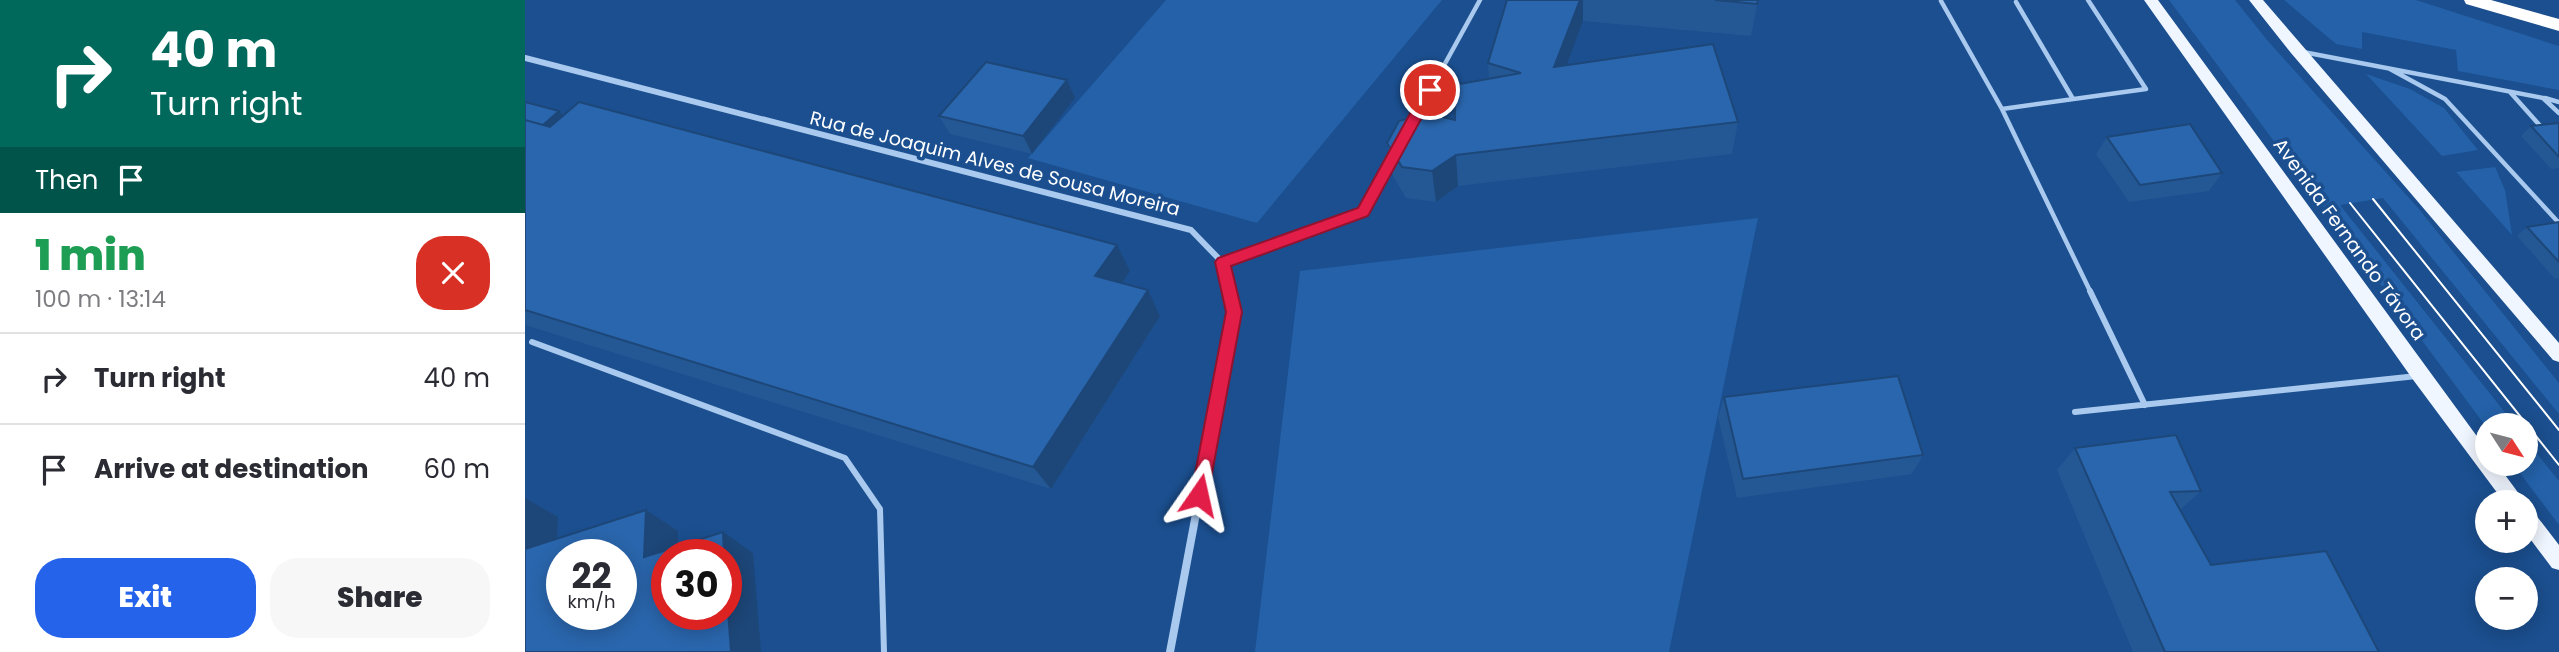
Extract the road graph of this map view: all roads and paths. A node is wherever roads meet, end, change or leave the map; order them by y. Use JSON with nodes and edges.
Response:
{"nodes":[{"id":1,"x":1480,"y":0,"type":"edge"},
{"id":2,"x":2088,"y":0,"type":"edge"},
{"id":3,"x":2151,"y":0,"type":"edge"},
{"id":4,"x":2256,"y":0,"type":"edge"},
{"id":5,"x":2472,"y":0,"type":"edge"},
{"id":6,"x":1941,"y":1,"type":"edge"},
{"id":7,"x":2016,"y":2,"type":"dead end"},
{"id":8,"x":2559,"y":24,"type":"edge"},
{"id":9,"x":2296,"y":50,"type":"junction"},
{"id":10,"x":525,"y":58,"type":"edge"},
{"id":11,"x":2383,"y":65,"type":"junction"},
{"id":12,"x":2508,"y":90,"type":"junction"},
{"id":13,"x":2543,"y":98,"type":"junction"},
{"id":14,"x":2073,"y":99,"type":"junction"},
{"id":15,"x":2559,"y":102,"type":"edge"},
{"id":16,"x":2002,"y":109,"type":"junction"},
{"id":17,"x":2559,"y":113,"type":"edge"},
{"id":18,"x":1413,"y":121,"type":"edge"},
{"id":19,"x":2550,"y":137,"type":"edge"},
{"id":20,"x":1393,"y":157,"type":"edge"},
{"id":21,"x":2559,"y":223,"type":"edge"},
{"id":22,"x":1223,"y":262,"type":"junction"},
{"id":23,"x":532,"y":342,"type":"edge"},
{"id":24,"x":2559,"y":355,"type":"edge"},
{"id":25,"x":2420,"y":376,"type":"junction"},
{"id":26,"x":2145,"y":405,"type":"junction"},
{"id":27,"x":2075,"y":412,"type":"dead end"},
{"id":28,"x":2506,"y":490,"type":"edge"},
{"id":29,"x":2538,"y":533,"type":"edge"},
{"id":30,"x":2559,"y":561,"type":"edge"},
{"id":31,"x":884,"y":652,"type":"edge"},
{"id":32,"x":1170,"y":652,"type":"edge"}],
"edges":[{"from":1,"to":18,"type":"lane"},
{"from":2,"to":14,"type":"lane"},
{"from":3,"to":25,"type":"main road","name":"Avenida Fernando Távora"},
{"from":4,"to":9,"type":"main road"},
{"from":5,"to":8,"type":"highway"},
{"from":6,"to":16,"type":"lane"},
{"from":7,"to":14,"type":"lane"},
{"from":9,"to":11,"type":"lane"},
{"from":9,"to":24,"type":"main road"},
{"from":10,"to":22,"type":"street","name":"Rua de Joaquim Alves de Sousa Moreira"},
{"from":11,"to":12,"type":"lane"},
{"from":11,"to":21,"type":"lane"},
{"from":12,"to":13,"type":"lane"},
{"from":12,"to":19,"type":"lane"},
{"from":13,"to":15,"type":"lane"},
{"from":13,"to":17,"type":"lane"},
{"from":14,"to":16,"type":"lane"},
{"from":16,"to":26,"type":"lane"},
{"from":20,"to":22,"type":"lane"},
{"from":22,"to":32,"type":"street"},
{"from":23,"to":31,"type":"lane"},
{"from":25,"to":26,"type":"lane"},
{"from":25,"to":28,"type":"main road","name":"Avenida Fernando Távora"},
{"from":26,"to":27,"type":"lane"},
{"from":29,"to":30,"type":"main road"}]}
